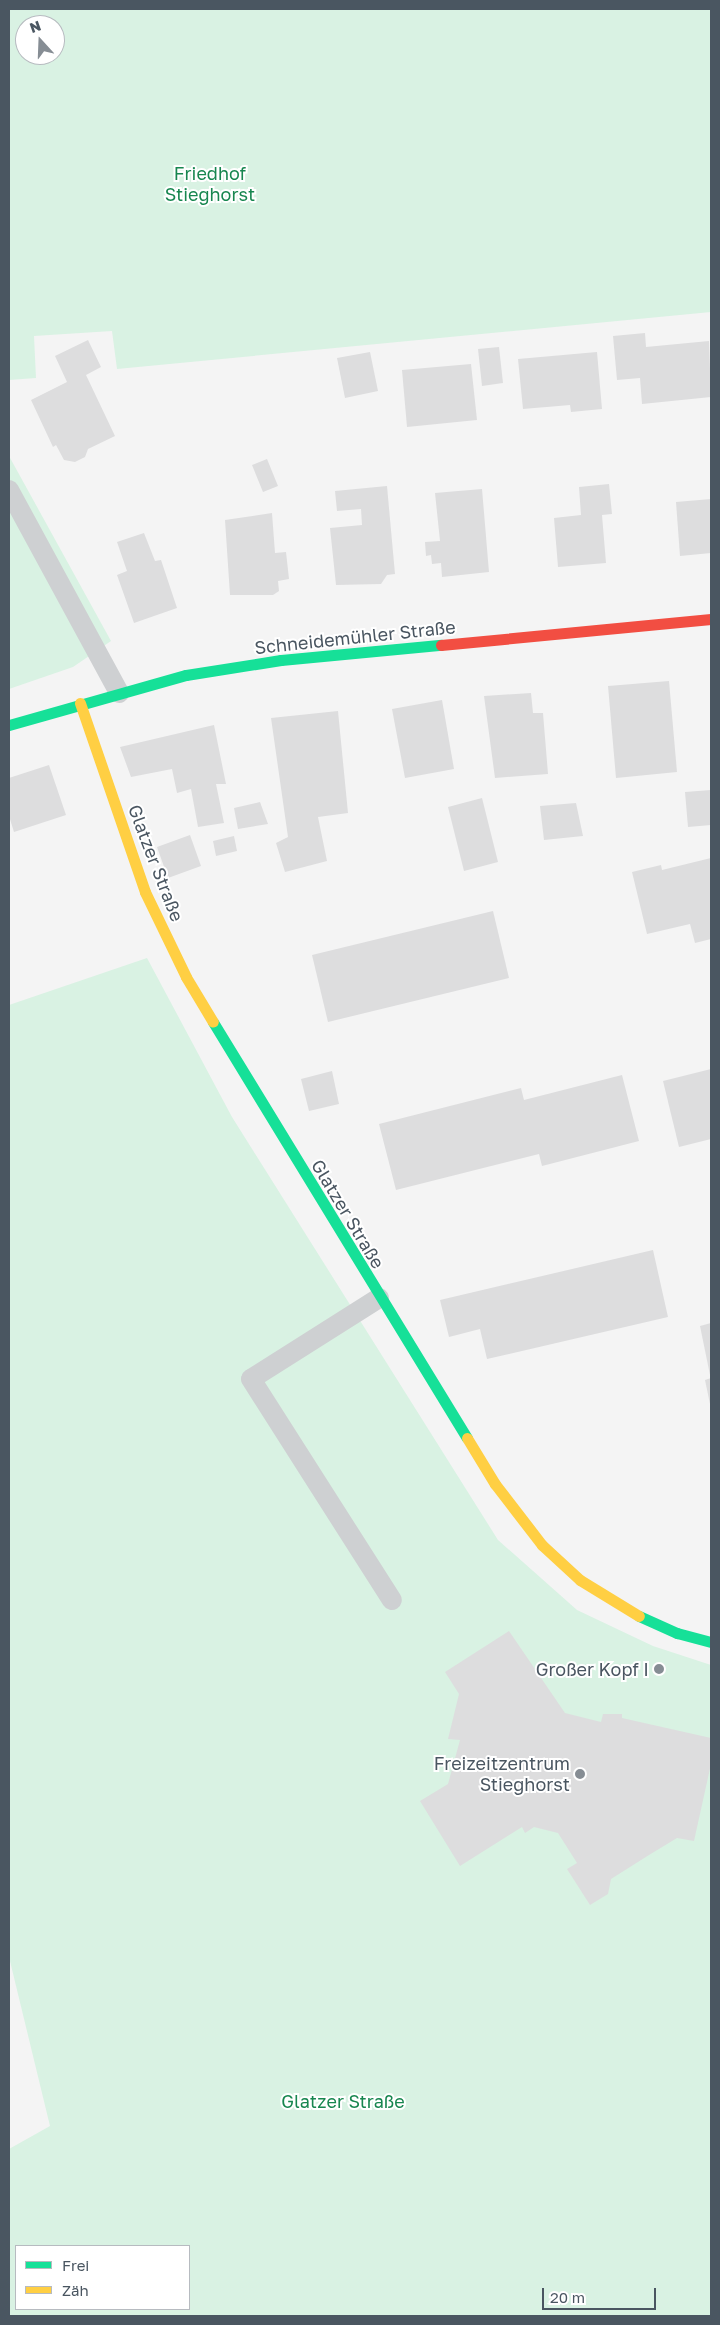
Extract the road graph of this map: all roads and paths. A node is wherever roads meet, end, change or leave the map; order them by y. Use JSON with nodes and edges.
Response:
{"nodes":[{"id":1,"x":9,"y":490,"type":"edge"},
{"id":2,"x":711,"y":619,"type":"edge"},
{"id":3,"x":119,"y":693,"type":"junction"},
{"id":4,"x":80,"y":703,"type":"junction"},
{"id":5,"x":9,"y":725,"type":"edge"},
{"id":6,"x":379,"y":1298,"type":"junction"},
{"id":7,"x":392,"y":1600,"type":"dead end"},
{"id":8,"x":711,"y":1642,"type":"edge"}],
"edges":[{"from":1,"to":3,"type":"lane"},
{"from":2,"to":3,"type":"street","name":"Schneidemühler Straße"},
{"from":3,"to":4,"type":"street","name":"Schneidemühler Straße"},
{"from":4,"to":5,"type":"street","name":"Schneidemühler Straße"},
{"from":4,"to":6,"type":"street","name":"Glatzer Straße"},
{"from":6,"to":7,"type":"lane"},
{"from":6,"to":8,"type":"street","name":"Glatzer Straße"}]}
